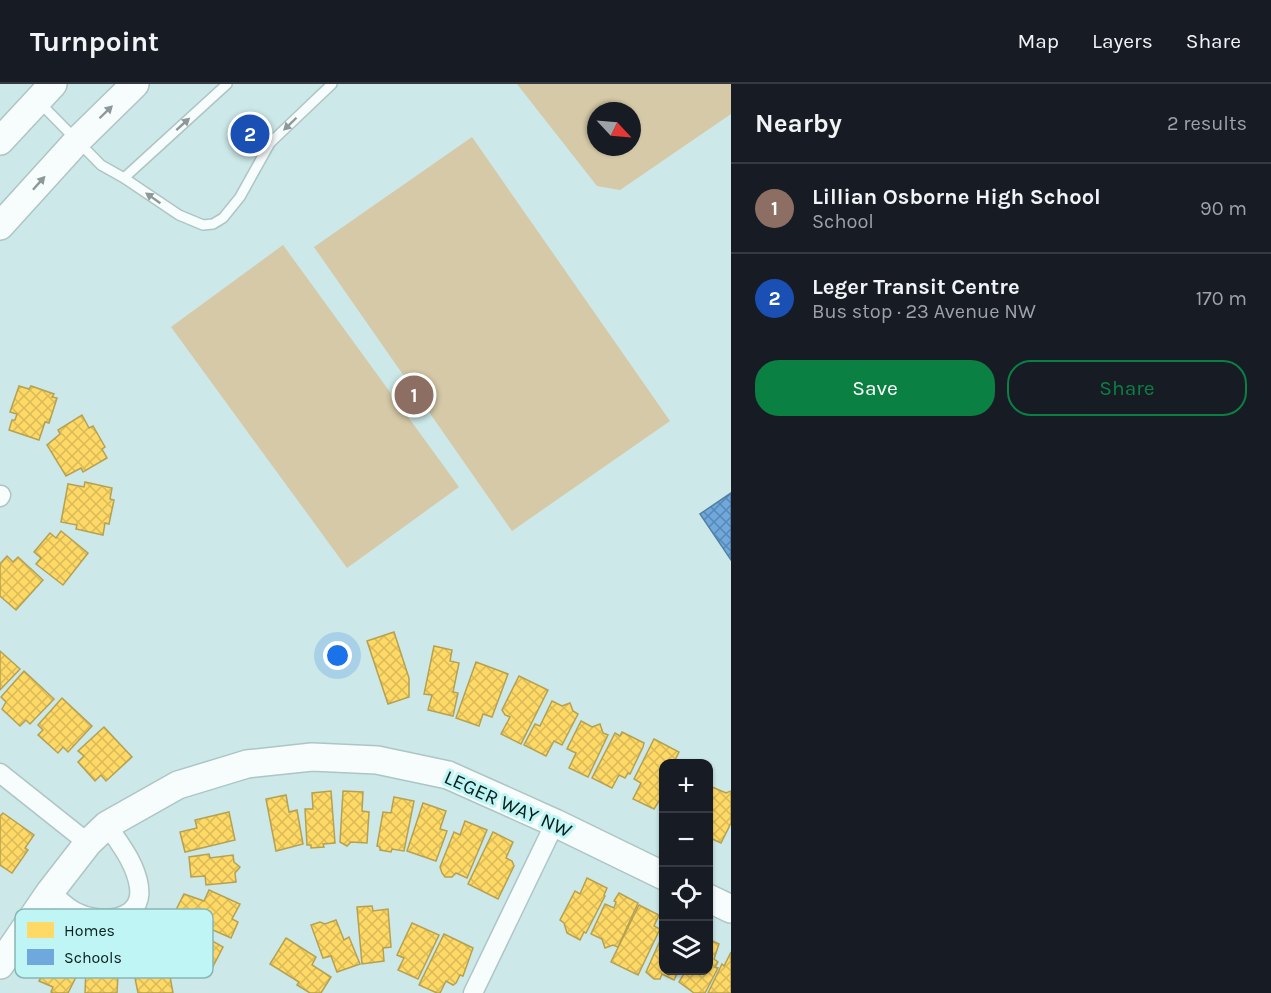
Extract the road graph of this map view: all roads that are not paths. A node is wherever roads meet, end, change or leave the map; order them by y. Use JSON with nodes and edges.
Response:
{"nodes":[{"id":1,"x":135,"y":84,"type":"edge"},
{"id":2,"x":227,"y":84,"type":"edge"},
{"id":3,"x":332,"y":84,"type":"edge"},
{"id":4,"x":45,"y":92,"type":"edge"},
{"id":5,"x":78,"y":140,"type":"junction"},
{"id":6,"x":0,"y":141,"type":"edge"},
{"id":7,"x":124,"y":178,"type":"junction"},
{"id":8,"x":0,"y":226,"type":"edge"},
{"id":9,"x":0,"y":772,"type":"edge"},
{"id":10,"x":555,"y":823,"type":"junction"},
{"id":11,"x":98,"y":834,"type":"junction"},
{"id":12,"x":659,"y":874,"type":"edge"},
{"id":13,"x":50,"y":892,"type":"junction"},
{"id":14,"x":713,"y":900,"type":"edge"},
{"id":15,"x":38,"y":909,"type":"edge"},
{"id":16,"x":72,"y":909,"type":"edge"},
{"id":17,"x":134,"y":909,"type":"edge"},
{"id":18,"x":731,"y":909,"type":"edge"},
{"id":19,"x":15,"y":943,"type":"edge"},
{"id":20,"x":0,"y":965,"type":"edge"},
{"id":21,"x":473,"y":993,"type":"edge"}],
"edges":[{"from":5,"to":1,"type":"street","one_way":true},
{"from":7,"to":2,"type":"lane","one_way":true},
{"from":3,"to":7,"type":"lane","one_way":true},
{"from":4,"to":5,"type":"lane"},
{"from":4,"to":6,"type":"street"},
{"from":5,"to":7,"type":"lane"},
{"from":8,"to":5,"type":"street","one_way":true},
{"from":9,"to":11,"type":"street"},
{"from":10,"to":11,"type":"street","name":"LEGER WAY NW"},
{"from":10,"to":12,"type":"street","name":"LEGER WAY NW"},
{"from":10,"to":21,"type":"street"},
{"from":11,"to":13,"type":"street","name":"LEGER WAY NW"},
{"from":11,"to":17,"type":"street"},
{"from":13,"to":15,"type":"street","name":"LEGER WAY NW"},
{"from":13,"to":16,"type":"street"},
{"from":14,"to":18,"type":"street"},
{"from":19,"to":20,"type":"street","name":"LEGER WAY NW"}]}
